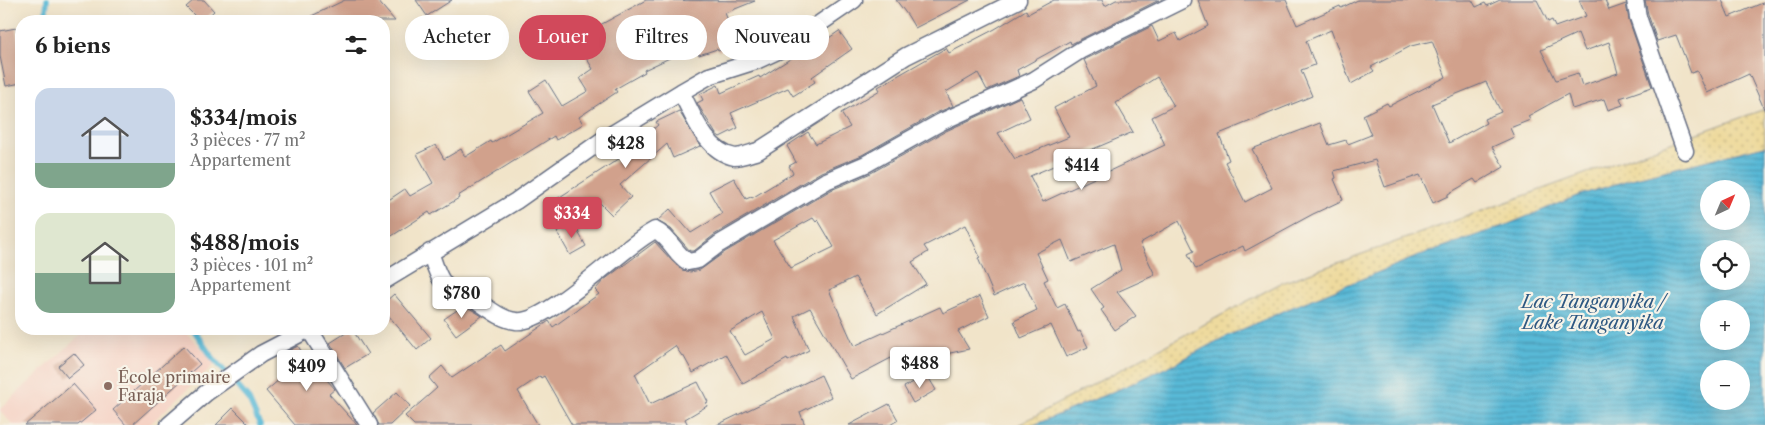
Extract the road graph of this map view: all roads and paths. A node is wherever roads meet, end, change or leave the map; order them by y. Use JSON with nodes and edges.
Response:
{"nodes":[{"id":1,"x":854,"y":0,"type":"edge"},
{"id":2,"x":1018,"y":0,"type":"edge"},
{"id":3,"x":1182,"y":0,"type":"edge"},
{"id":4,"x":1635,"y":0,"type":"edge"},
{"id":5,"x":681,"y":92,"type":"junction"},
{"id":6,"x":1686,"y":151,"type":"dead end"},
{"id":7,"x":430,"y":252,"type":"junction"},
{"id":8,"x":390,"y":278,"type":"edge"},
{"id":9,"x":297,"y":335,"type":"edge"},
{"id":10,"x":313,"y":335,"type":"edge"},
{"id":11,"x":169,"y":425,"type":"edge"},
{"id":12,"x":369,"y":425,"type":"edge"}],
"edges":[{"from":1,"to":5,"type":"street"},
{"from":2,"to":5,"type":"street"},
{"from":3,"to":7,"type":"street"},
{"from":4,"to":6,"type":"street"},
{"from":5,"to":7,"type":"street"},
{"from":7,"to":8,"type":"street"},
{"from":9,"to":11,"type":"street"},
{"from":10,"to":12,"type":"street"}]}
